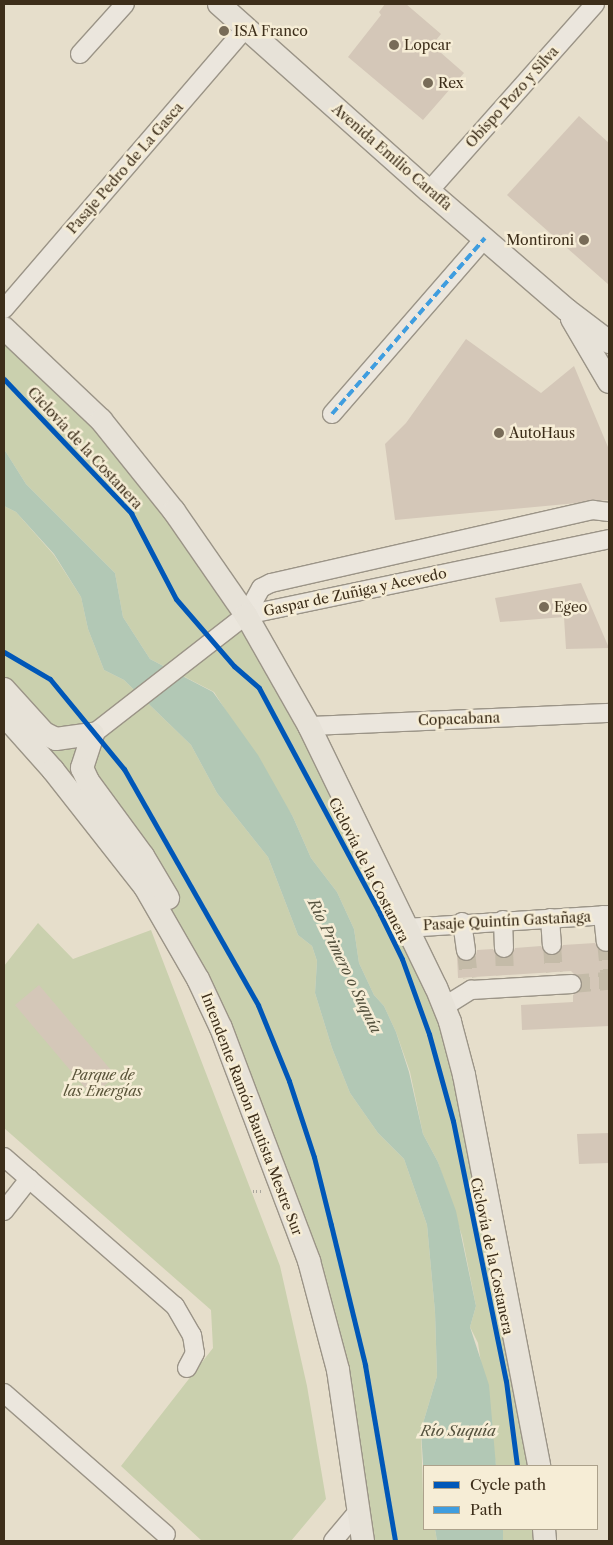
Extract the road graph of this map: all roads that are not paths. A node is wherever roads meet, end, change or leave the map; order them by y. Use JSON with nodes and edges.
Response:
{"nodes":[{"id":1,"x":125,"y":4,"type":"edge"},
{"id":2,"x":219,"y":4,"type":"edge"},
{"id":3,"x":595,"y":4,"type":"edge"},
{"id":4,"x":246,"y":28,"type":"junction"},
{"id":5,"x":80,"y":54,"type":"dead end"},
{"id":6,"x":429,"y":191,"type":"junction"},
{"id":7,"x":485,"y":238,"type":"junction"},
{"id":8,"x":4,"y":309,"type":"edge"},
{"id":9,"x":567,"y":310,"type":"junction"},
{"id":10,"x":4,"y":328,"type":"edge"},
{"id":11,"x":609,"y":342,"type":"edge"},
{"id":12,"x":609,"y":382,"type":"edge"},
{"id":13,"x":332,"y":414,"type":"dead end"},
{"id":14,"x":609,"y":512,"type":"edge"},
{"id":15,"x":609,"y":539,"type":"edge"},
{"id":16,"x":237,"y":621,"type":"junction"},
{"id":17,"x":4,"y":689,"type":"edge"},
{"id":18,"x":609,"y":713,"type":"edge"},
{"id":19,"x":4,"y":715,"type":"edge"},
{"id":20,"x":309,"y":726,"type":"junction"},
{"id":21,"x":88,"y":738,"type":"junction"},
{"id":22,"x":606,"y":915,"type":"edge"},
{"id":23,"x":550,"y":918,"type":"junction"},
{"id":24,"x":503,"y":920,"type":"junction"},
{"id":25,"x":462,"y":922,"type":"junction"},
{"id":26,"x":406,"y":928,"type":"junction"},
{"id":27,"x":606,"y":942,"type":"dead end"},
{"id":28,"x":552,"y":945,"type":"tunnel mouth"},
{"id":29,"x":504,"y":948,"type":"tunnel mouth"},
{"id":30,"x":466,"y":950,"type":"tunnel mouth"},
{"id":31,"x":198,"y":979,"type":"junction"},
{"id":32,"x":560,"y":980,"type":"tunnel mouth"},
{"id":33,"x":445,"y":1006,"type":"junction"},
{"id":34,"x":4,"y":1157,"type":"edge"},
{"id":35,"x":29,"y":1179,"type":"junction"},
{"id":36,"x":4,"y":1211,"type":"edge"},
{"id":37,"x":187,"y":1368,"type":"dead end"},
{"id":38,"x":4,"y":1393,"type":"edge"},
{"id":39,"x":539,"y":1465,"type":"edge"},
{"id":40,"x":360,"y":1509,"type":"junction"},
{"id":41,"x":167,"y":1539,"type":"edge"},
{"id":42,"x":333,"y":1541,"type":"edge"},
{"id":43,"x":363,"y":1541,"type":"edge"}],
"edges":[{"from":1,"to":5,"type":"street"},
{"from":2,"to":4,"type":"main road","name":"Avenida Emilio Caraffa"},
{"from":3,"to":6,"type":"street","name":"Obispo Pozo y Silva"},
{"from":4,"to":6,"type":"main road","name":"Avenida Emilio Caraffa"},
{"from":4,"to":8,"type":"street","name":"Pasaje Pedro de La Gasca"},
{"from":6,"to":7,"type":"main road","name":"Avenida Emilio Caraffa"},
{"from":7,"to":9,"type":"main road","name":"Avenida Emilio Caraffa"},
{"from":7,"to":13,"type":"street"},
{"from":9,"to":11,"type":"main road","name":"Avenida Emilio Caraffa"},
{"from":9,"to":12,"type":"main road","name":"Avenida Emilio Caraffa"},
{"from":10,"to":16,"type":"main road"},
{"from":14,"to":16,"type":"street","name":"Gaspar de Zuñiga y Acevedo"},
{"from":15,"to":16,"type":"street","name":"Gaspar de Zuñiga y Acevedo"},
{"from":16,"to":20,"type":"main road"},
{"from":16,"to":21,"type":"street"},
{"from":17,"to":21,"type":"main road"},
{"from":18,"to":20,"type":"street","name":"Copacabana"},
{"from":19,"to":31,"type":"main road","name":"Intendente Ramón Bautista Mestre Sur"},
{"from":20,"to":26,"type":"main road"},
{"from":21,"to":31,"type":"main road"},
{"from":22,"to":23,"type":"street","name":"Pasaje Quintín Gastañaga"},
{"from":22,"to":27,"type":"street"},
{"from":23,"to":24,"type":"street","name":"Pasaje Quintín Gastañaga"},
{"from":23,"to":28,"type":"street"},
{"from":24,"to":25,"type":"street","name":"Pasaje Quintín Gastañaga"},
{"from":24,"to":29,"type":"street"},
{"from":25,"to":26,"type":"street","name":"Pasaje Quintín Gastañaga"},
{"from":25,"to":30,"type":"street"},
{"from":26,"to":33,"type":"main road"},
{"from":31,"to":40,"type":"main road","name":"Intendente Ramón Bautista Mestre Sur"},
{"from":32,"to":33,"type":"street"},
{"from":33,"to":39,"type":"main road"},
{"from":34,"to":35,"type":"street"},
{"from":35,"to":36,"type":"street"},
{"from":35,"to":37,"type":"street"},
{"from":38,"to":41,"type":"street"},
{"from":40,"to":42,"type":"street"},
{"from":40,"to":43,"type":"main road","name":"Intendente Ramón Bautista Mestre Sur"}]}
